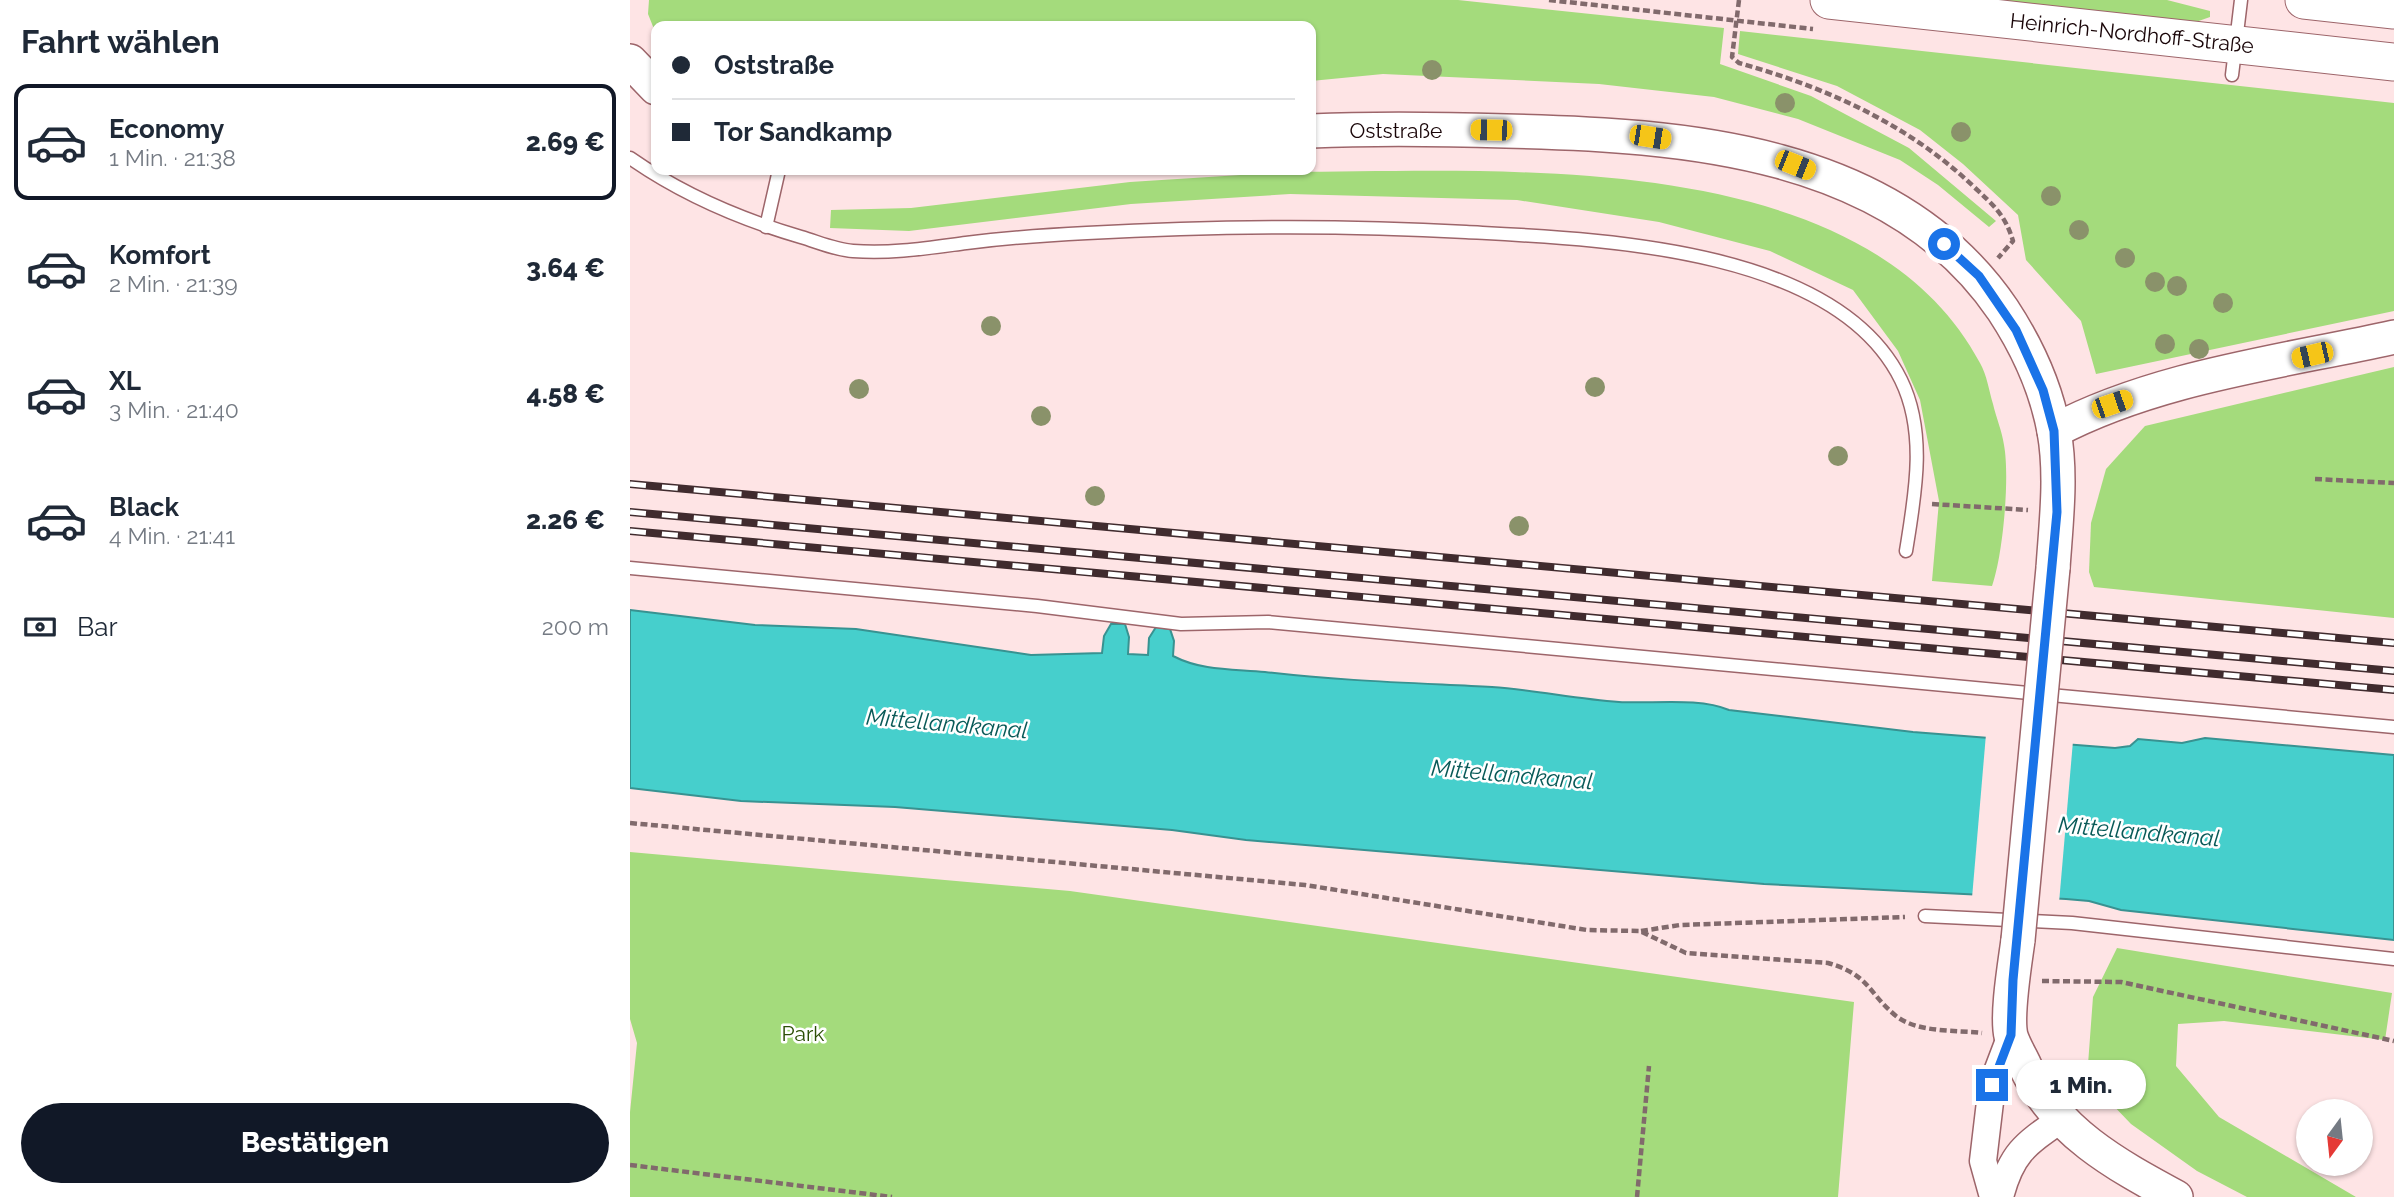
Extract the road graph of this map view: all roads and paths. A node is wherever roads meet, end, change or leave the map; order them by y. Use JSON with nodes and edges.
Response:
{"nodes":[{"id":1,"x":1739,"y":0,"type":"edge"},
{"id":2,"x":1829,"y":0,"type":"edge"},
{"id":3,"x":2241,"y":0,"type":"edge"},
{"id":4,"x":2304,"y":0,"type":"edge"},
{"id":5,"x":2394,"y":10,"type":"edge"},
{"id":6,"x":2234,"y":59,"type":"junction"},
{"id":7,"x":630,"y":61,"type":"edge"},
{"id":8,"x":2394,"y":62,"type":"edge"},
{"id":9,"x":651,"y":83,"type":"edge"},
{"id":10,"x":1316,"y":131,"type":"edge"},
{"id":11,"x":630,"y":159,"type":"edge"},
{"id":12,"x":651,"y":173,"type":"edge"},
{"id":13,"x":653,"y":175,"type":"edge"},
{"id":14,"x":778,"y":175,"type":"edge"},
{"id":15,"x":766,"y":227,"type":"junction"},
{"id":16,"x":1979,"y":276,"type":"junction"},
{"id":17,"x":2394,"y":337,"type":"edge"},
{"id":18,"x":2054,"y":431,"type":"junction"},
{"id":19,"x":2315,"y":478,"type":"dead end"},
{"id":20,"x":2394,"y":483,"type":"edge"},
{"id":21,"x":1944,"y":505,"type":"dead end"},
{"id":22,"x":2008,"y":509,"type":"dead end"},
{"id":23,"x":1906,"y":551,"type":"dead end"},
{"id":24,"x":630,"y":568,"type":"edge"},
{"id":25,"x":2394,"y":727,"type":"edge"},
{"id":26,"x":630,"y":823,"type":"edge"},
{"id":27,"x":1925,"y":916,"type":"joint"},
{"id":28,"x":1640,"y":931,"type":"junction"},
{"id":29,"x":2394,"y":959,"type":"edge"},
{"id":30,"x":2013,"y":980,"type":"junction"},
{"id":31,"x":2011,"y":1035,"type":"junction"},
{"id":32,"x":2394,"y":1041,"type":"edge"},
{"id":33,"x":1649,"y":1066,"type":"dead end"},
{"id":34,"x":2060,"y":1120,"type":"junction"},
{"id":35,"x":630,"y":1165,"type":"edge"},
{"id":36,"x":892,"y":1197,"type":"edge"},
{"id":37,"x":1637,"y":1197,"type":"edge"},
{"id":38,"x":1993,"y":1197,"type":"edge"},
{"id":39,"x":2000,"y":1197,"type":"edge"},
{"id":40,"x":2176,"y":1197,"type":"edge"}],
"edges":[{"from":1,"to":16,"type":"path"},
{"from":2,"to":6,"type":"main road","name":"Heinrich-Nordhoff-Straße"},
{"from":3,"to":6,"type":"lane"},
{"from":4,"to":5,"type":"main road"},
{"from":6,"to":8,"type":"main road","name":"Heinrich-Nordhoff-Straße"},
{"from":7,"to":9,"type":"street"},
{"from":10,"to":16,"type":"street","name":"Oststraße"},
{"from":11,"to":12,"type":"lane"},
{"from":13,"to":15,"type":"lane"},
{"from":14,"to":15,"type":"lane"},
{"from":15,"to":23,"type":"lane"},
{"from":16,"to":18,"type":"street","name":"Oststraße"},
{"from":17,"to":18,"type":"street"},
{"from":18,"to":30,"type":"street","name":"Oststraße","bridge":true},
{"from":19,"to":20,"type":"path"},
{"from":21,"to":22,"type":"path"},
{"from":24,"to":25,"type":"lane"},
{"from":26,"to":28,"type":"path"},
{"from":27,"to":28,"type":"path"},
{"from":27,"to":29,"type":"lane"},
{"from":28,"to":31,"type":"path"},
{"from":30,"to":31,"type":"street","name":"Oststraße"},
{"from":30,"to":32,"type":"path"},
{"from":31,"to":34,"type":"street","name":"Oststraße"},
{"from":31,"to":38,"type":"street"},
{"from":33,"to":37,"type":"path"},
{"from":34,"to":39,"type":"street"},
{"from":34,"to":40,"type":"street","name":"Oststraße"},
{"from":35,"to":36,"type":"path"}]}
